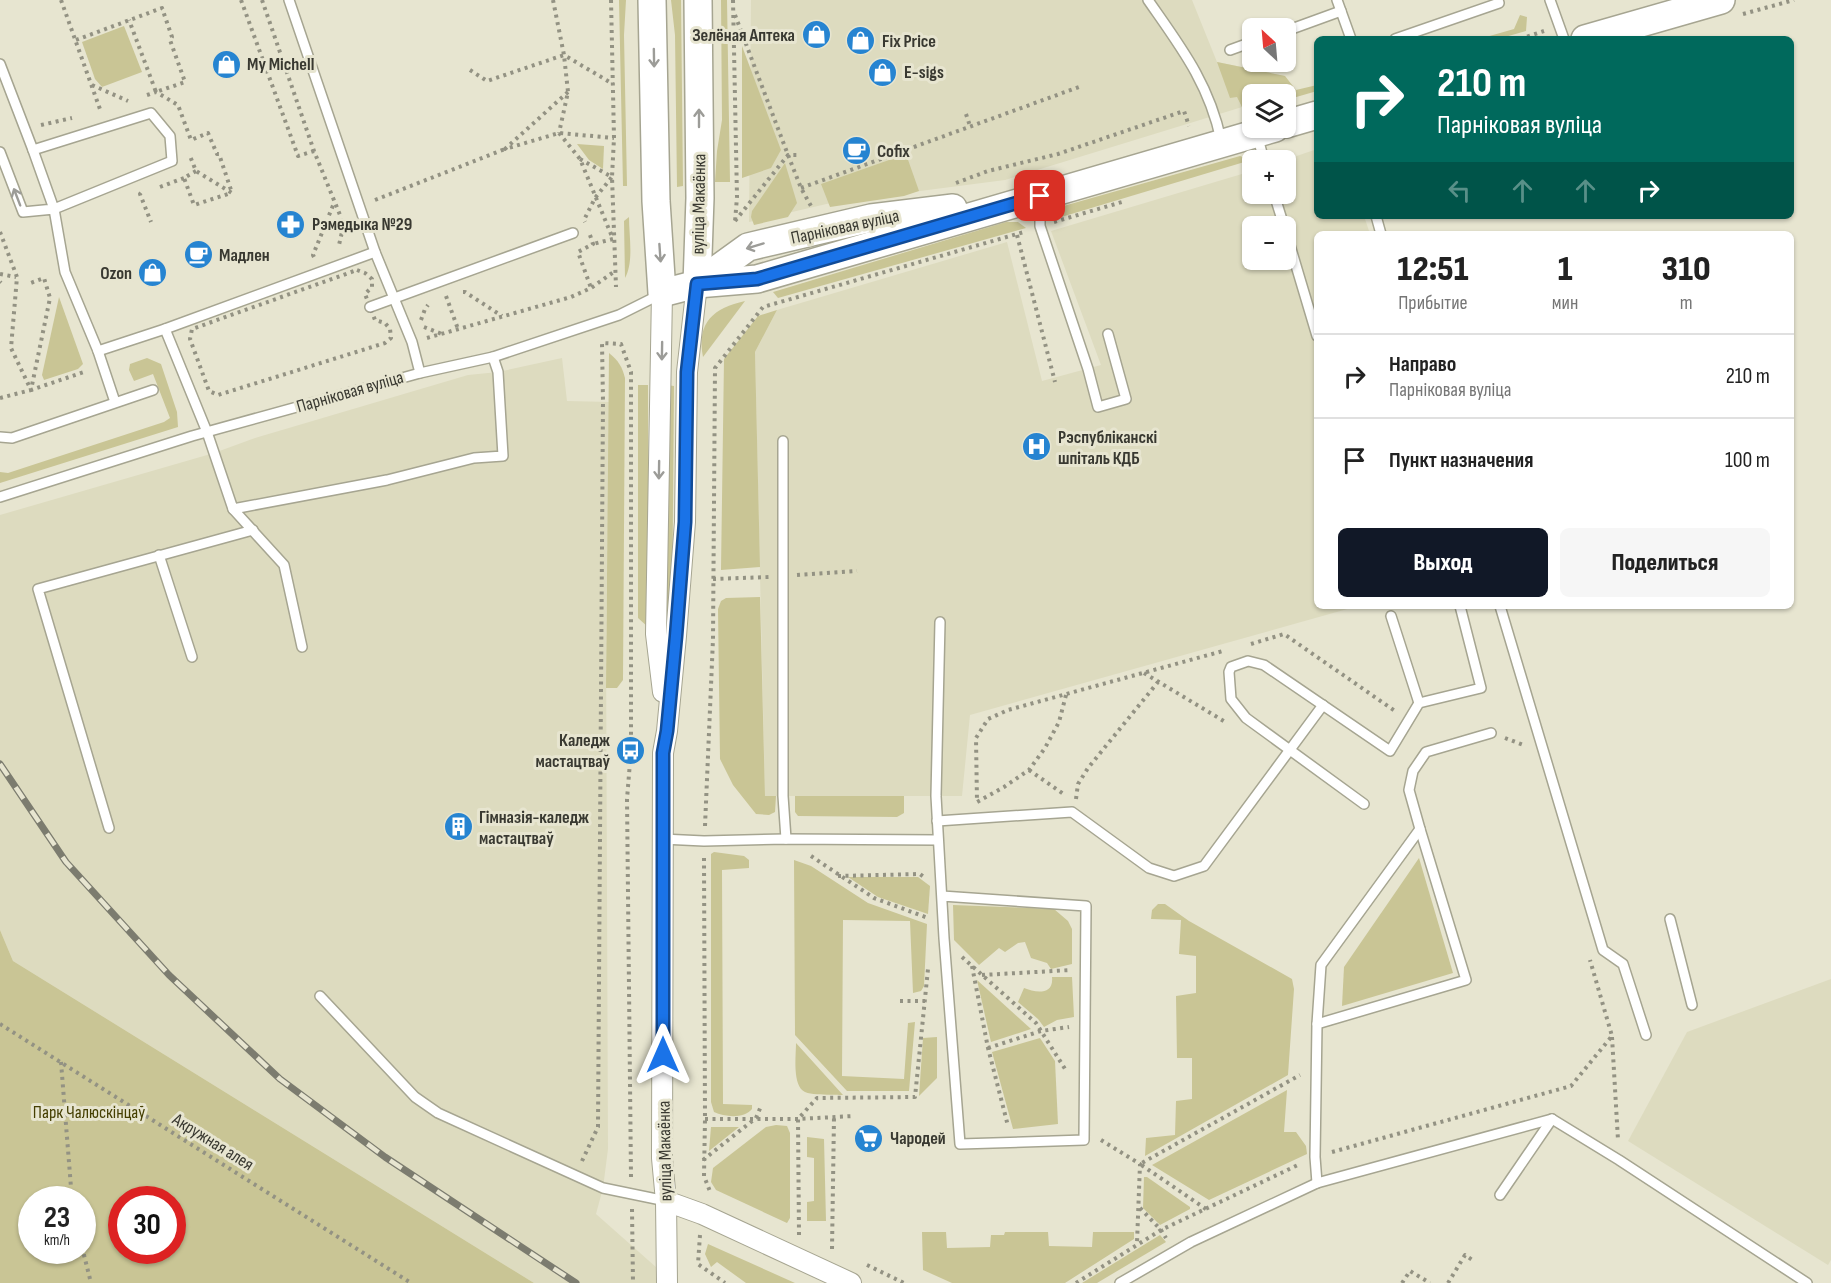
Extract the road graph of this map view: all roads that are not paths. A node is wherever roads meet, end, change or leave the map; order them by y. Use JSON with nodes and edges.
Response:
{"nodes":[{"id":1,"x":290,"y":0,"type":"edge"},
{"id":2,"x":652,"y":0,"type":"edge"},
{"id":3,"x":1148,"y":0,"type":"edge"},
{"id":4,"x":1337,"y":0,"type":"edge"},
{"id":5,"x":1498,"y":0,"type":"edge"},
{"id":6,"x":1550,"y":0,"type":"edge"},
{"id":7,"x":1721,"y":0,"type":"edge"},
{"id":8,"x":701,"y":4,"type":"edge"},
{"id":9,"x":1341,"y":11,"type":"junction"},
{"id":10,"x":1296,"y":27,"type":"edge"},
{"id":11,"x":1350,"y":36,"type":"edge"},
{"id":12,"x":1404,"y":36,"type":"edge"},
{"id":13,"x":1563,"y":36,"type":"edge"},
{"id":14,"x":1595,"y":36,"type":"edge"},
{"id":15,"x":1242,"y":46,"type":"edge"},
{"id":16,"x":1230,"y":50,"type":"dead end"},
{"id":17,"x":0,"y":64,"type":"edge"},
{"id":18,"x":1314,"y":116,"type":"edge"},
{"id":19,"x":1296,"y":121,"type":"edge"},
{"id":20,"x":1242,"y":132,"type":"edge"},
{"id":21,"x":1220,"y":133,"type":"junction"},
{"id":22,"x":33,"y":150,"type":"junction"},
{"id":23,"x":0,"y":152,"type":"edge"},
{"id":24,"x":1040,"y":196,"type":"junction"},
{"id":25,"x":54,"y":209,"type":"junction"},
{"id":26,"x":573,"y":233,"type":"dead end"},
{"id":27,"x":375,"y":252,"type":"junction"},
{"id":28,"x":1296,"y":266,"type":"edge"},
{"id":29,"x":697,"y":284,"type":"junction"},
{"id":30,"x":662,"y":293,"type":"junction"},
{"id":31,"x":394,"y":299,"type":"junction"},
{"id":32,"x":370,"y":307,"type":"road end"},
{"id":33,"x":1314,"y":326,"type":"edge"},
{"id":34,"x":165,"y":329,"type":"junction"},
{"id":35,"x":1108,"y":334,"type":"dead end"},
{"id":36,"x":98,"y":351,"type":"junction"},
{"id":37,"x":493,"y":357,"type":"junction"},
{"id":38,"x":420,"y":373,"type":"junction"},
{"id":39,"x":153,"y":390,"type":"dead end"},
{"id":40,"x":115,"y":402,"type":"junction"},
{"id":41,"x":207,"y":432,"type":"junction"},
{"id":42,"x":0,"y":436,"type":"edge"},
{"id":43,"x":783,"y":441,"type":"dead end"},
{"id":44,"x":0,"y":497,"type":"edge"},
{"id":45,"x":234,"y":509,"type":"junction"},
{"id":46,"x":253,"y":530,"type":"junction"},
{"id":47,"x":159,"y":555,"type":"junction"},
{"id":48,"x":1461,"y":609,"type":"edge"},
{"id":49,"x":1501,"y":609,"type":"edge"},
{"id":50,"x":1391,"y":616,"type":"dead end"},
{"id":51,"x":940,"y":622,"type":"dead end"},
{"id":52,"x":302,"y":646,"type":"dead end"},
{"id":53,"x":192,"y":657,"type":"dead end"},
{"id":54,"x":1419,"y":703,"type":"junction"},
{"id":55,"x":1323,"y":705,"type":"junction"},
{"id":56,"x":667,"y":731,"type":"junction"},
{"id":57,"x":1491,"y":733,"type":"road end"},
{"id":58,"x":1290,"y":751,"type":"junction"},
{"id":59,"x":1364,"y":804,"type":"dead end"},
{"id":60,"x":937,"y":821,"type":"junction"},
{"id":61,"x":109,"y":828,"type":"dead end"},
{"id":62,"x":1420,"y":829,"type":"junction"},
{"id":63,"x":662,"y":839,"type":"junction"},
{"id":64,"x":786,"y":839,"type":"junction"},
{"id":65,"x":938,"y":840,"type":"junction"},
{"id":66,"x":942,"y":896,"type":"junction"},
{"id":67,"x":1670,"y":920,"type":"dead end"},
{"id":68,"x":320,"y":996,"type":"dead end"},
{"id":69,"x":1692,"y":1005,"type":"dead end"},
{"id":70,"x":1317,"y":1024,"type":"junction"},
{"id":71,"x":1646,"y":1035,"type":"dead end"},
{"id":72,"x":1552,"y":1119,"type":"junction"},
{"id":73,"x":1317,"y":1184,"type":"junction"},
{"id":74,"x":1500,"y":1195,"type":"dead end"},
{"id":75,"x":666,"y":1201,"type":"junction"},
{"id":76,"x":667,"y":1283,"type":"edge"},
{"id":77,"x":851,"y":1283,"type":"edge"},
{"id":78,"x":1119,"y":1283,"type":"edge"},
{"id":79,"x":1807,"y":1283,"type":"edge"}],
"edges":[{"from":1,"to":27,"type":"lane"},
{"from":2,"to":30,"type":"street","name":"вуліца Макаёнка","one_way":true},
{"from":3,"to":21,"type":"lane"},
{"from":4,"to":9,"type":"lane"},
{"from":5,"to":12,"type":"lane"},
{"from":6,"to":13,"type":"lane"},
{"from":7,"to":14,"type":"street"},
{"from":29,"to":8,"type":"street","name":"вуліца Макаёнка","one_way":true},
{"from":9,"to":10,"type":"lane"},
{"from":9,"to":11,"type":"lane"},
{"from":15,"to":16,"type":"lane"},
{"from":17,"to":22,"type":"lane"},
{"from":18,"to":19,"type":"street"},
{"from":20,"to":21,"type":"street","name":"Парніковая вуліца"},
{"from":21,"to":24,"type":"street","name":"Парніковая вуліца"},
{"from":22,"to":25,"type":"lane"},
{"from":22,"to":25,"type":"lane"},
{"from":25,"to":23,"type":"lane","one_way":true},
{"from":24,"to":29,"type":"street","name":"Парніковая вуліца"},
{"from":24,"to":35,"type":"lane"},
{"from":25,"to":36,"type":"lane"},
{"from":26,"to":31,"type":"lane"},
{"from":27,"to":31,"type":"lane"},
{"from":27,"to":34,"type":"lane"},
{"from":28,"to":33,"type":"lane"},
{"from":29,"to":30,"type":"street","name":"Парніковая вуліца"},
{"from":29,"to":56,"type":"street","name":"вуліца Макаёнка"},
{"from":30,"to":37,"type":"lane","name":"Парніковая вуліца"},
{"from":30,"to":56,"type":"street","name":"вуліца Макаёнка","one_way":true},
{"from":31,"to":32,"type":"lane"},
{"from":31,"to":38,"type":"lane"},
{"from":34,"to":36,"type":"lane"},
{"from":34,"to":41,"type":"lane"},
{"from":36,"to":40,"type":"lane"},
{"from":37,"to":38,"type":"lane","name":"Парніковая вуліца"},
{"from":37,"to":45,"type":"lane"},
{"from":38,"to":41,"type":"lane","name":"Парніковая вуліца"},
{"from":39,"to":40,"type":"lane"},
{"from":40,"to":42,"type":"lane"},
{"from":41,"to":44,"type":"lane","name":"Парніковая вуліца"},
{"from":41,"to":45,"type":"lane"},
{"from":43,"to":64,"type":"lane"},
{"from":45,"to":46,"type":"lane"},
{"from":46,"to":47,"type":"lane"},
{"from":46,"to":52,"type":"lane"},
{"from":47,"to":53,"type":"lane"},
{"from":47,"to":61,"type":"lane"},
{"from":48,"to":54,"type":"lane"},
{"from":49,"to":71,"type":"lane"},
{"from":50,"to":54,"type":"lane"},
{"from":51,"to":60,"type":"lane"},
{"from":54,"to":55,"type":"lane"},
{"from":55,"to":58,"type":"lane"},
{"from":55,"to":58,"type":"lane"},
{"from":56,"to":63,"type":"street","name":"вуліца Макаёнка"},
{"from":57,"to":62,"type":"lane"},
{"from":58,"to":59,"type":"lane"},
{"from":58,"to":60,"type":"lane"},
{"from":60,"to":65,"type":"lane"},
{"from":62,"to":70,"type":"lane"},
{"from":62,"to":70,"type":"lane"},
{"from":63,"to":64,"type":"lane"},
{"from":63,"to":75,"type":"street","name":"вуліца Макаёнка"},
{"from":64,"to":65,"type":"lane"},
{"from":65,"to":66,"type":"lane"},
{"from":66,"to":66,"type":"lane"},
{"from":67,"to":69,"type":"lane"},
{"from":68,"to":75,"type":"lane"},
{"from":70,"to":73,"type":"lane"},
{"from":72,"to":73,"type":"lane"},
{"from":72,"to":74,"type":"lane"},
{"from":72,"to":79,"type":"lane"},
{"from":73,"to":78,"type":"lane"},
{"from":75,"to":76,"type":"street","name":"вуліца Макаёнка"},
{"from":75,"to":77,"type":"street"}]}
